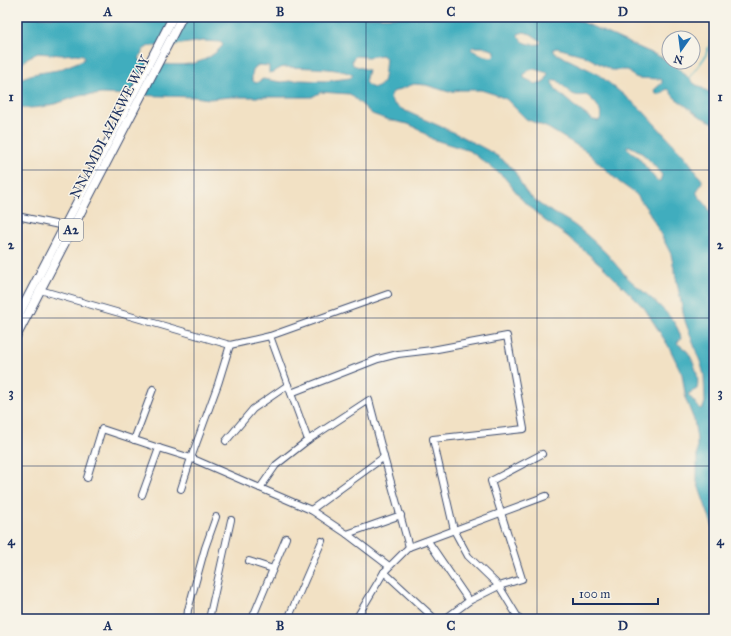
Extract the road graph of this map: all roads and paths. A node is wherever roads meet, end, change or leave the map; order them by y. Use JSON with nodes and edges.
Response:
{"nodes":[{"id":1,"x":173,"y":17,"type":"edge"},
{"id":2,"x":182,"y":17,"type":"edge"},
{"id":3,"x":122,"y":124,"type":"junction"},
{"id":4,"x":17,"y":216,"type":"edge"},
{"id":5,"x":64,"y":226,"type":"junction"},
{"id":6,"x":40,"y":290,"type":"junction"},
{"id":7,"x":388,"y":294,"type":"dead end"},
{"id":8,"x":17,"y":318,"type":"edge"},
{"id":9,"x":17,"y":335,"type":"edge"},
{"id":10,"x":270,"y":336,"type":"junction"},
{"id":11,"x":230,"y":345,"type":"junction"},
{"id":12,"x":288,"y":385,"type":"junction"},
{"id":13,"x":153,"y":389,"type":"dead end"},
{"id":14,"x":291,"y":393,"type":"junction"},
{"id":15,"x":134,"y":440,"type":"junction"},
{"id":16,"x":308,"y":440,"type":"junction"},
{"id":17,"x":226,"y":441,"type":"dead end"},
{"id":18,"x":159,"y":448,"type":"junction"},
{"id":19,"x":542,"y":454,"type":"dead end"},
{"id":20,"x":384,"y":457,"type":"junction"},
{"id":21,"x":191,"y":458,"type":"junction"},
{"id":22,"x":87,"y":478,"type":"dead end"},
{"id":23,"x":260,"y":488,"type":"junction"},
{"id":24,"x":181,"y":489,"type":"dead end"},
{"id":25,"x":142,"y":495,"type":"dead end"},
{"id":26,"x":546,"y":496,"type":"dead end"},
{"id":27,"x":311,"y":510,"type":"junction"},
{"id":28,"x":501,"y":513,"type":"junction"},
{"id":29,"x":400,"y":515,"type":"junction"},
{"id":30,"x":216,"y":517,"type":"dead end"},
{"id":31,"x":231,"y":520,"type":"dead end"},
{"id":32,"x":454,"y":530,"type":"junction"},
{"id":33,"x":347,"y":534,"type":"junction"},
{"id":34,"x":286,"y":538,"type":"dead end"},
{"id":35,"x":322,"y":541,"type":"dead end"},
{"id":36,"x":428,"y":541,"type":"junction"},
{"id":37,"x":409,"y":547,"type":"junction"},
{"id":38,"x":249,"y":561,"type":"dead end"},
{"id":39,"x":389,"y":566,"type":"junction"},
{"id":40,"x":273,"y":569,"type":"junction"},
{"id":41,"x":384,"y":572,"type":"junction"},
{"id":42,"x":499,"y":586,"type":"junction"},
{"id":43,"x":469,"y":601,"type":"junction"},
{"id":44,"x":188,"y":619,"type":"edge"},
{"id":45,"x":209,"y":619,"type":"edge"},
{"id":46,"x":252,"y":619,"type":"edge"},
{"id":47,"x":288,"y":619,"type":"edge"},
{"id":48,"x":356,"y":619,"type":"edge"},
{"id":49,"x":435,"y":619,"type":"edge"},
{"id":50,"x":445,"y":619,"type":"edge"},
{"id":51,"x":518,"y":619,"type":"edge"}],
"edges":[{"from":1,"to":3,"type":"highway","name":"NNAMDI AZIKWE WAY","number":"A2"},
{"from":2,"to":3,"type":"highway","name":"NNAMDI AZIKWE WAY","number":"A2"},
{"from":3,"to":5,"type":"highway","name":"NNAMDI AZIKWE WAY","number":"A2"},
{"from":3,"to":6,"type":"highway","name":"NNAMDI AZIKWE WAY","number":"A2"},
{"from":4,"to":5,"type":"street"},
{"from":5,"to":8,"type":"highway","name":"NNAMDI AZIKWE WAY","number":"A2"},
{"from":6,"to":9,"type":"highway","name":"NNAMDI AZIKWE WAY","number":"A2"},
{"from":6,"to":11,"type":"street"},
{"from":7,"to":10,"type":"street"},
{"from":10,"to":11,"type":"street"},
{"from":10,"to":12,"type":"street"},
{"from":11,"to":21,"type":"street"},
{"from":12,"to":14,"type":"street"},
{"from":12,"to":17,"type":"street"},
{"from":13,"to":15,"type":"street"},
{"from":14,"to":16,"type":"street"},
{"from":14,"to":32,"type":"street"},
{"from":15,"to":18,"type":"street"},
{"from":15,"to":22,"type":"street"},
{"from":16,"to":20,"type":"street"},
{"from":16,"to":23,"type":"street"},
{"from":18,"to":21,"type":"street"},
{"from":18,"to":25,"type":"street"},
{"from":19,"to":28,"type":"street"},
{"from":20,"to":27,"type":"street"},
{"from":20,"to":29,"type":"street"},
{"from":21,"to":23,"type":"street"},
{"from":21,"to":24,"type":"street"},
{"from":23,"to":27,"type":"street"},
{"from":26,"to":28,"type":"street"},
{"from":27,"to":33,"type":"street"},
{"from":28,"to":32,"type":"street"},
{"from":28,"to":42,"type":"street"},
{"from":29,"to":33,"type":"street"},
{"from":29,"to":37,"type":"street"},
{"from":30,"to":44,"type":"street"},
{"from":31,"to":45,"type":"street"},
{"from":32,"to":36,"type":"street"},
{"from":32,"to":42,"type":"street"},
{"from":33,"to":39,"type":"street"},
{"from":34,"to":40,"type":"street"},
{"from":35,"to":47,"type":"street"},
{"from":36,"to":37,"type":"street"},
{"from":36,"to":43,"type":"street"},
{"from":37,"to":39,"type":"street"},
{"from":38,"to":40,"type":"street"},
{"from":39,"to":41,"type":"street"},
{"from":40,"to":46,"type":"street"},
{"from":41,"to":48,"type":"street"},
{"from":41,"to":49,"type":"street"},
{"from":42,"to":43,"type":"street"},
{"from":42,"to":51,"type":"street"},
{"from":43,"to":50,"type":"street"}]}
